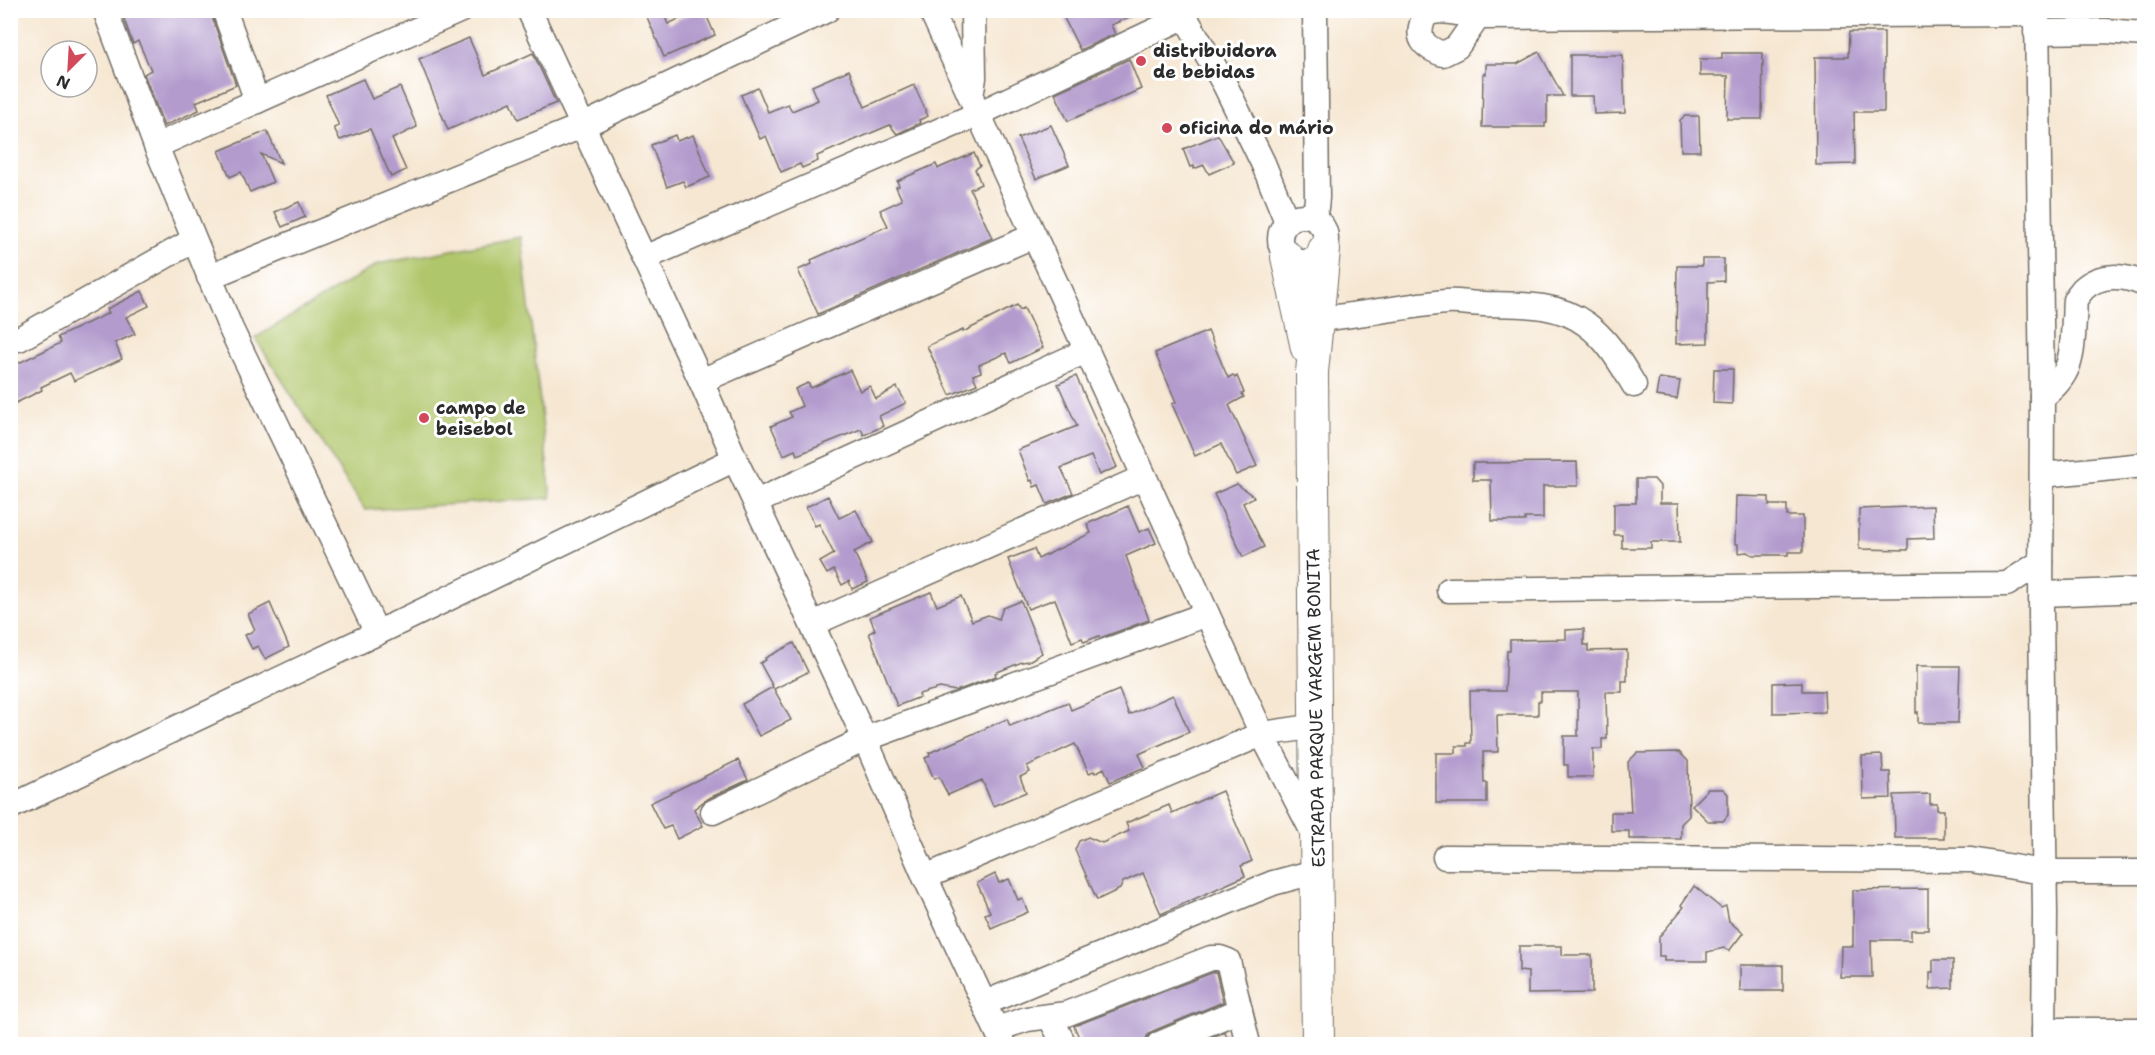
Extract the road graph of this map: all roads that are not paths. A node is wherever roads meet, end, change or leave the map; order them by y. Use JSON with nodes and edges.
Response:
{"nodes":[{"id":1,"x":461,"y":10,"type":"edge"},
{"id":2,"x":529,"y":10,"type":"edge"},
{"id":3,"x":827,"y":10,"type":"edge"},
{"id":4,"x":931,"y":10,"type":"edge"},
{"id":5,"x":973,"y":10,"type":"edge"},
{"id":6,"x":1316,"y":10,"type":"edge"},
{"id":7,"x":105,"y":11,"type":"edge"},
{"id":8,"x":1184,"y":13,"type":"edge"},
{"id":9,"x":226,"y":15,"type":"dead end"},
{"id":10,"x":1478,"y":17,"type":"dead end"},
{"id":11,"x":2037,"y":19,"type":"edge"},
{"id":12,"x":2145,"y":34,"type":"edge"},
{"id":13,"x":257,"y":101,"type":"junction"},
{"id":14,"x":974,"y":107,"type":"junction"},
{"id":15,"x":582,"y":126,"type":"junction"},
{"id":16,"x":156,"y":146,"type":"junction"},
{"id":17,"x":1311,"y":217,"type":"junction"},
{"id":18,"x":1287,"y":222,"type":"junction"},
{"id":19,"x":1033,"y":236,"type":"junction"},
{"id":20,"x":194,"y":240,"type":"junction"},
{"id":21,"x":1324,"y":250,"type":"junction"},
{"id":22,"x":1287,"y":257,"type":"junction"},
{"id":23,"x":644,"y":258,"type":"junction"},
{"id":24,"x":209,"y":277,"type":"junction"},
{"id":25,"x":2145,"y":284,"type":"edge"},
{"id":26,"x":1318,"y":319,"type":"junction"},
{"id":27,"x":19,"y":339,"type":"dead end"},
{"id":28,"x":1086,"y":351,"type":"junction"},
{"id":29,"x":1312,"y":372,"type":"junction"},
{"id":30,"x":701,"y":381,"type":"junction"},
{"id":31,"x":1634,"y":385,"type":"dead end"},
{"id":32,"x":2042,"y":397,"type":"junction"},
{"id":33,"x":735,"y":459,"type":"junction"},
{"id":34,"x":2145,"y":465,"type":"edge"},
{"id":35,"x":2042,"y":475,"type":"junction"},
{"id":36,"x":1144,"y":477,"type":"junction"},
{"id":37,"x":756,"y":502,"type":"junction"},
{"id":38,"x":2041,"y":562,"type":"junction"},
{"id":39,"x":2007,"y":584,"type":"junction"},
{"id":40,"x":1449,"y":590,"type":"dead end"},
{"id":41,"x":2145,"y":590,"type":"edge"},
{"id":42,"x":2041,"y":603,"type":"junction"},
{"id":43,"x":1208,"y":614,"type":"junction"},
{"id":44,"x":812,"y":624,"type":"junction"},
{"id":45,"x":378,"y":633,"type":"junction"},
{"id":46,"x":1317,"y":726,"type":"junction"},
{"id":47,"x":1262,"y":734,"type":"junction"},
{"id":48,"x":865,"y":739,"type":"junction"},
{"id":49,"x":10,"y":807,"type":"edge"},
{"id":50,"x":713,"y":812,"type":"dead end"},
{"id":51,"x":1318,"y":857,"type":"junction"},
{"id":52,"x":1445,"y":857,"type":"dead end"},
{"id":53,"x":2043,"y":872,"type":"junction"},
{"id":54,"x":2145,"y":872,"type":"edge"},
{"id":55,"x":925,"y":877,"type":"junction"},
{"id":56,"x":985,"y":1003,"type":"junction"},
{"id":57,"x":1240,"y":1010,"type":"junction"},
{"id":58,"x":1050,"y":1017,"type":"junction"},
{"id":59,"x":2145,"y":1030,"type":"edge"},
{"id":60,"x":1000,"y":1037,"type":"edge"},
{"id":61,"x":2044,"y":1037,"type":"edge"},
{"id":62,"x":1064,"y":1044,"type":"edge"},
{"id":63,"x":1159,"y":1044,"type":"edge"},
{"id":64,"x":1248,"y":1044,"type":"edge"},
{"id":65,"x":1318,"y":1044,"type":"edge"}],
"edges":[{"from":1,"to":13,"type":"street"},
{"from":2,"to":15,"type":"street"},
{"from":3,"to":15,"type":"street"},
{"from":4,"to":14,"type":"street"},
{"from":5,"to":14,"type":"street"},
{"from":6,"to":17,"type":"street"},
{"from":7,"to":16,"type":"street"},
{"from":8,"to":14,"type":"street"},
{"from":8,"to":18,"type":"street"},
{"from":9,"to":13,"type":"street"},
{"from":10,"to":11,"type":"street"},
{"from":11,"to":12,"type":"street"},
{"from":11,"to":32,"type":"street"},
{"from":13,"to":16,"type":"street"},
{"from":14,"to":19,"type":"street"},
{"from":14,"to":23,"type":"street"},
{"from":15,"to":23,"type":"street"},
{"from":15,"to":24,"type":"street"},
{"from":16,"to":20,"type":"street"},
{"from":17,"to":18,"type":"street"},
{"from":17,"to":21,"type":"street"},
{"from":18,"to":22,"type":"street"},
{"from":19,"to":28,"type":"street"},
{"from":19,"to":30,"type":"street"},
{"from":20,"to":24,"type":"street"},
{"from":20,"to":27,"type":"street"},
{"from":21,"to":22,"type":"street"},
{"from":21,"to":26,"type":"main road","name":"ESTRADA PARQUE VARGEM BONITA"},
{"from":22,"to":29,"type":"main road","name":"ESTRADA PARQUE VARGEM BONITA"},
{"from":23,"to":30,"type":"street"},
{"from":24,"to":45,"type":"street"},
{"from":25,"to":32,"type":"street"},
{"from":26,"to":29,"type":"main road","name":"ESTRADA PARQUE VARGEM BONITA"},
{"from":26,"to":31,"type":"street"},
{"from":28,"to":36,"type":"street"},
{"from":28,"to":37,"type":"street"},
{"from":29,"to":46,"type":"main road","name":"ESTRADA PARQUE VARGEM BONITA"},
{"from":30,"to":33,"type":"street"},
{"from":32,"to":35,"type":"street"},
{"from":33,"to":37,"type":"street"},
{"from":33,"to":45,"type":"street"},
{"from":34,"to":35,"type":"street"},
{"from":35,"to":38,"type":"street"},
{"from":36,"to":43,"type":"street"},
{"from":36,"to":44,"type":"street"},
{"from":37,"to":44,"type":"street"},
{"from":38,"to":39,"type":"street"},
{"from":38,"to":42,"type":"street"},
{"from":39,"to":40,"type":"street"},
{"from":39,"to":42,"type":"street"},
{"from":41,"to":42,"type":"street"},
{"from":42,"to":53,"type":"street"},
{"from":43,"to":47,"type":"street"},
{"from":43,"to":48,"type":"street"},
{"from":44,"to":48,"type":"street"},
{"from":45,"to":49,"type":"street"},
{"from":46,"to":47,"type":"street"},
{"from":46,"to":51,"type":"main road","name":"ESTRADA PARQUE VARGEM BONITA"},
{"from":47,"to":51,"type":"street"},
{"from":47,"to":55,"type":"street"},
{"from":48,"to":50,"type":"street"},
{"from":48,"to":55,"type":"street"},
{"from":51,"to":56,"type":"street"},
{"from":51,"to":65,"type":"main road","name":"ESTRADA PARQUE VARGEM BONITA"},
{"from":52,"to":53,"type":"street"},
{"from":53,"to":54,"type":"street"},
{"from":53,"to":61,"type":"street"},
{"from":55,"to":56,"type":"street"},
{"from":56,"to":60,"type":"street"},
{"from":57,"to":58,"type":"street"},
{"from":57,"to":63,"type":"street"},
{"from":57,"to":64,"type":"street"},
{"from":58,"to":60,"type":"street"},
{"from":58,"to":62,"type":"street"},
{"from":59,"to":61,"type":"street"}]}
